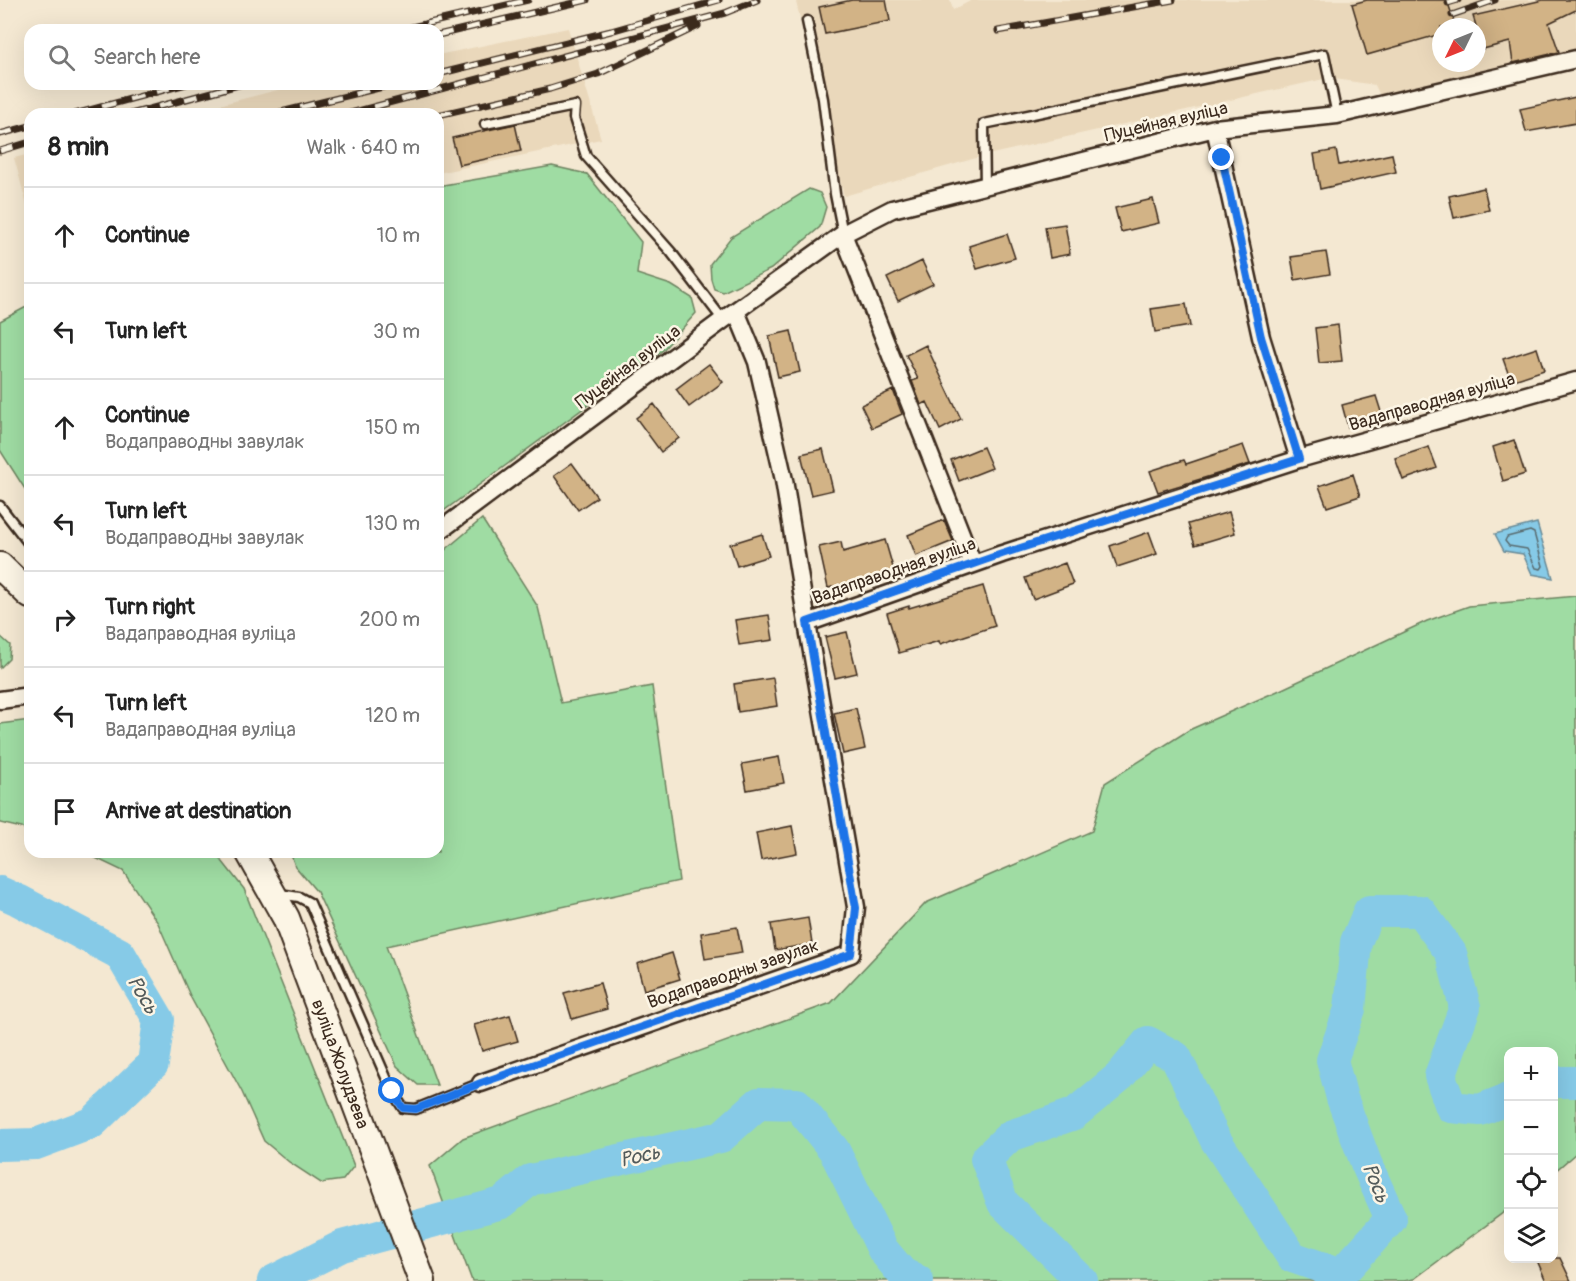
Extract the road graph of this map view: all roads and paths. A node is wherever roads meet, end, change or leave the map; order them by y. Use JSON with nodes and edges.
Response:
{"nodes":[{"id":1,"x":807,"y":21,"type":"dead end"},
{"id":2,"x":1576,"y":59,"type":"edge"},
{"id":3,"x":1337,"y":115,"type":"junction"},
{"id":4,"x":485,"y":124,"type":"dead end"},
{"id":5,"x":1215,"y":128,"type":"junction"},
{"id":6,"x":985,"y":186,"type":"junction"},
{"id":7,"x":843,"y":234,"type":"junction"},
{"id":8,"x":730,"y":316,"type":"junction"},
{"id":9,"x":1576,"y":381,"type":"edge"},
{"id":10,"x":1299,"y":459,"type":"junction"},
{"id":11,"x":0,"y":506,"type":"edge"},
{"id":12,"x":444,"y":528,"type":"edge"},
{"id":13,"x":24,"y":536,"type":"edge"},
{"id":14,"x":973,"y":564,"type":"junction"},
{"id":15,"x":0,"y":566,"type":"edge"},
{"id":16,"x":24,"y":589,"type":"edge"},
{"id":17,"x":807,"y":622,"type":"junction"},
{"id":18,"x":24,"y":697,"type":"edge"},
{"id":19,"x":0,"y":700,"type":"edge"},
{"id":20,"x":252,"y":858,"type":"edge"},
{"id":21,"x":272,"y":893,"type":"junction"},
{"id":22,"x":481,"y":1083,"type":"joint"},
{"id":23,"x":422,"y":1281,"type":"edge"}],
"edges":[{"from":1,"to":7,"type":"lane"},
{"from":2,"to":3,"type":"street","name":"Пуцейная вуліца"},
{"from":3,"to":5,"type":"street","name":"Пуцейная вуліца"},
{"from":3,"to":6,"type":"lane"},
{"from":4,"to":8,"type":"lane"},
{"from":5,"to":6,"type":"street","name":"Пуцейная вуліца"},
{"from":5,"to":10,"type":"street"},
{"from":6,"to":7,"type":"street","name":"Пуцейная вуліца"},
{"from":7,"to":8,"type":"street","name":"Пуцейная вуліца"},
{"from":7,"to":14,"type":"street"},
{"from":8,"to":12,"type":"street","name":"Пуцейная вуліца"},
{"from":8,"to":17,"type":"street","name":"Вадаправодная вуліца"},
{"from":9,"to":10,"type":"street","name":"Вадаправодная вуліца"},
{"from":10,"to":14,"type":"street","name":"Вадаправодная вуліца"},
{"from":11,"to":13,"type":"lane"},
{"from":14,"to":17,"type":"street","name":"Вадаправодная вуліца"},
{"from":15,"to":16,"type":"main road"},
{"from":17,"to":22,"type":"street","name":"Водаправодны завулак"},
{"from":18,"to":19,"type":"street"},
{"from":20,"to":21,"type":"main road","name":"вуліца Жолудзева"},
{"from":21,"to":22,"type":"lane"},
{"from":21,"to":23,"type":"main road","name":"вуліца Жолудзева"}]}
